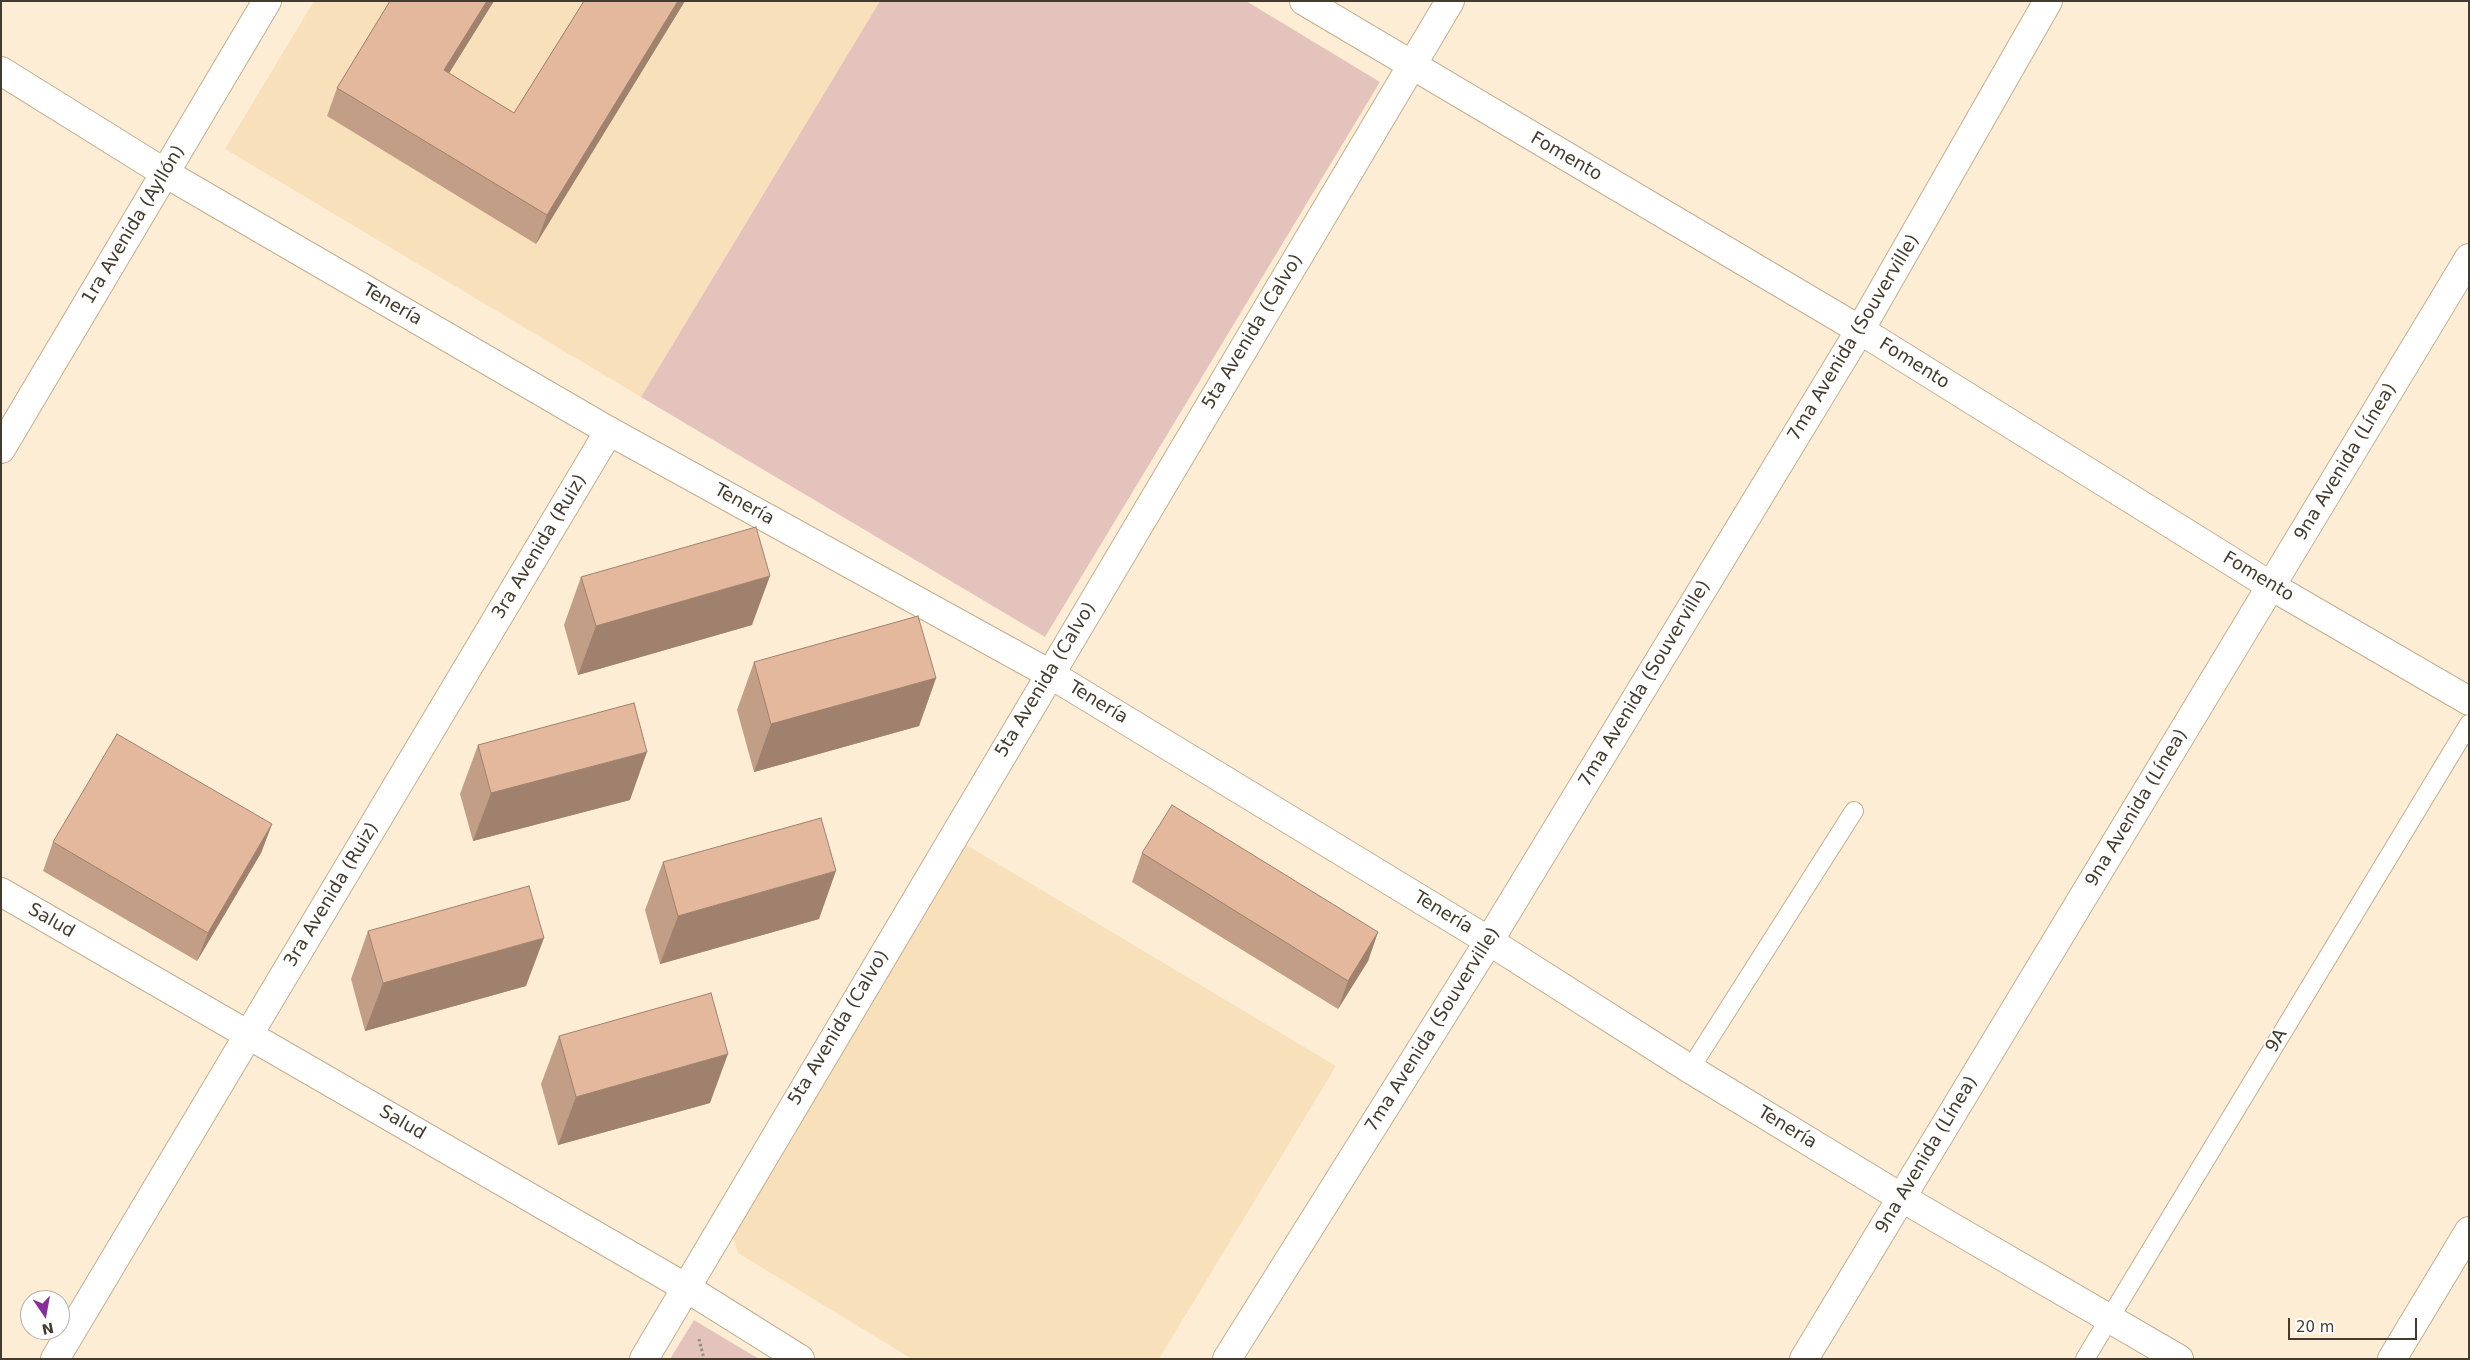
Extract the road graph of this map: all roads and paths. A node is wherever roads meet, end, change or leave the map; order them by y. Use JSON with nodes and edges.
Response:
{"nodes":[{"id":1,"x":267,"y":1,"type":"edge"},
{"id":2,"x":1304,"y":1,"type":"edge"},
{"id":3,"x":1450,"y":1,"type":"edge"},
{"id":4,"x":2048,"y":1,"type":"edge"},
{"id":5,"x":1411,"y":66,"type":"junction"},
{"id":6,"x":1,"y":71,"type":"edge"},
{"id":7,"x":165,"y":173,"type":"junction"},
{"id":8,"x":2469,"y":258,"type":"edge"},
{"id":9,"x":1860,"y":330,"type":"junction"},
{"id":10,"x":609,"y":431,"type":"junction"},
{"id":11,"x":1,"y":449,"type":"edge"},
{"id":12,"x":2271,"y":586,"type":"junction"},
{"id":13,"x":1050,"y":674,"type":"junction"},
{"id":14,"x":2469,"y":701,"type":"edge"},
{"id":15,"x":2469,"y":724,"type":"edge"},
{"id":16,"x":1854,"y":811,"type":"dead end"},
{"id":17,"x":1,"y":892,"type":"edge"},
{"id":18,"x":1489,"y":941,"type":"junction"},
{"id":19,"x":249,"y":1034,"type":"junction"},
{"id":20,"x":1690,"y":1068,"type":"junction"},
{"id":21,"x":1902,"y":1198,"type":"junction"},
{"id":22,"x":2469,"y":1231,"type":"edge"},
{"id":23,"x":685,"y":1287,"type":"junction"},
{"id":24,"x":2109,"y":1319,"type":"junction"},
{"id":25,"x":55,"y":1359,"type":"edge"},
{"id":26,"x":644,"y":1359,"type":"edge"},
{"id":27,"x":800,"y":1359,"type":"edge"},
{"id":28,"x":1227,"y":1359,"type":"edge"},
{"id":29,"x":1804,"y":1359,"type":"edge"},
{"id":30,"x":2085,"y":1359,"type":"edge"},
{"id":31,"x":2179,"y":1359,"type":"edge"},
{"id":32,"x":2392,"y":1359,"type":"edge"}],
"edges":[{"from":1,"to":7,"type":"street","name":"1ra Avenida (Ayllón)"},
{"from":2,"to":5,"type":"street","name":"Fomento"},
{"from":3,"to":5,"type":"street","name":"5ta Avenida (Calvo)"},
{"from":4,"to":9,"type":"street","name":"7ma Avenida (Souverville)"},
{"from":5,"to":9,"type":"street","name":"Fomento"},
{"from":5,"to":13,"type":"street","name":"5ta Avenida (Calvo)"},
{"from":6,"to":7,"type":"street","name":"Tenería"},
{"from":7,"to":10,"type":"street","name":"Tenería"},
{"from":7,"to":11,"type":"street","name":"1ra Avenida (Ayllón)"},
{"from":8,"to":12,"type":"street","name":"9na Avenida (Línea)"},
{"from":9,"to":12,"type":"street","name":"Fomento"},
{"from":9,"to":18,"type":"street","name":"7ma Avenida (Souverville)"},
{"from":10,"to":13,"type":"street","name":"Tenería"},
{"from":10,"to":19,"type":"street","name":"3ra Avenida (Ruiz)"},
{"from":12,"to":14,"type":"street","name":"Fomento"},
{"from":12,"to":21,"type":"street","name":"9na Avenida (Línea)"},
{"from":13,"to":18,"type":"street","name":"Tenería"},
{"from":13,"to":23,"type":"street","name":"5ta Avenida (Calvo)"},
{"from":15,"to":24,"type":"lane","name":"9A"},
{"from":16,"to":20,"type":"lane"},
{"from":17,"to":19,"type":"street","name":"Salud"},
{"from":18,"to":20,"type":"street","name":"Tenería"},
{"from":18,"to":28,"type":"street","name":"7ma Avenida (Souverville)"},
{"from":19,"to":23,"type":"street","name":"Salud"},
{"from":19,"to":25,"type":"street","name":"3ra Avenida (Ruiz)"},
{"from":20,"to":21,"type":"street","name":"Tenería"},
{"from":21,"to":24,"type":"street","name":"Tenería"},
{"from":21,"to":29,"type":"street","name":"9na Avenida (Línea)"},
{"from":22,"to":32,"type":"street"},
{"from":23,"to":26,"type":"street","name":"5ta Avenida (Calvo)"},
{"from":23,"to":27,"type":"street","name":"Salud"},
{"from":24,"to":30,"type":"lane","name":"9A"},
{"from":24,"to":31,"type":"street","name":"Tenería"}]}
